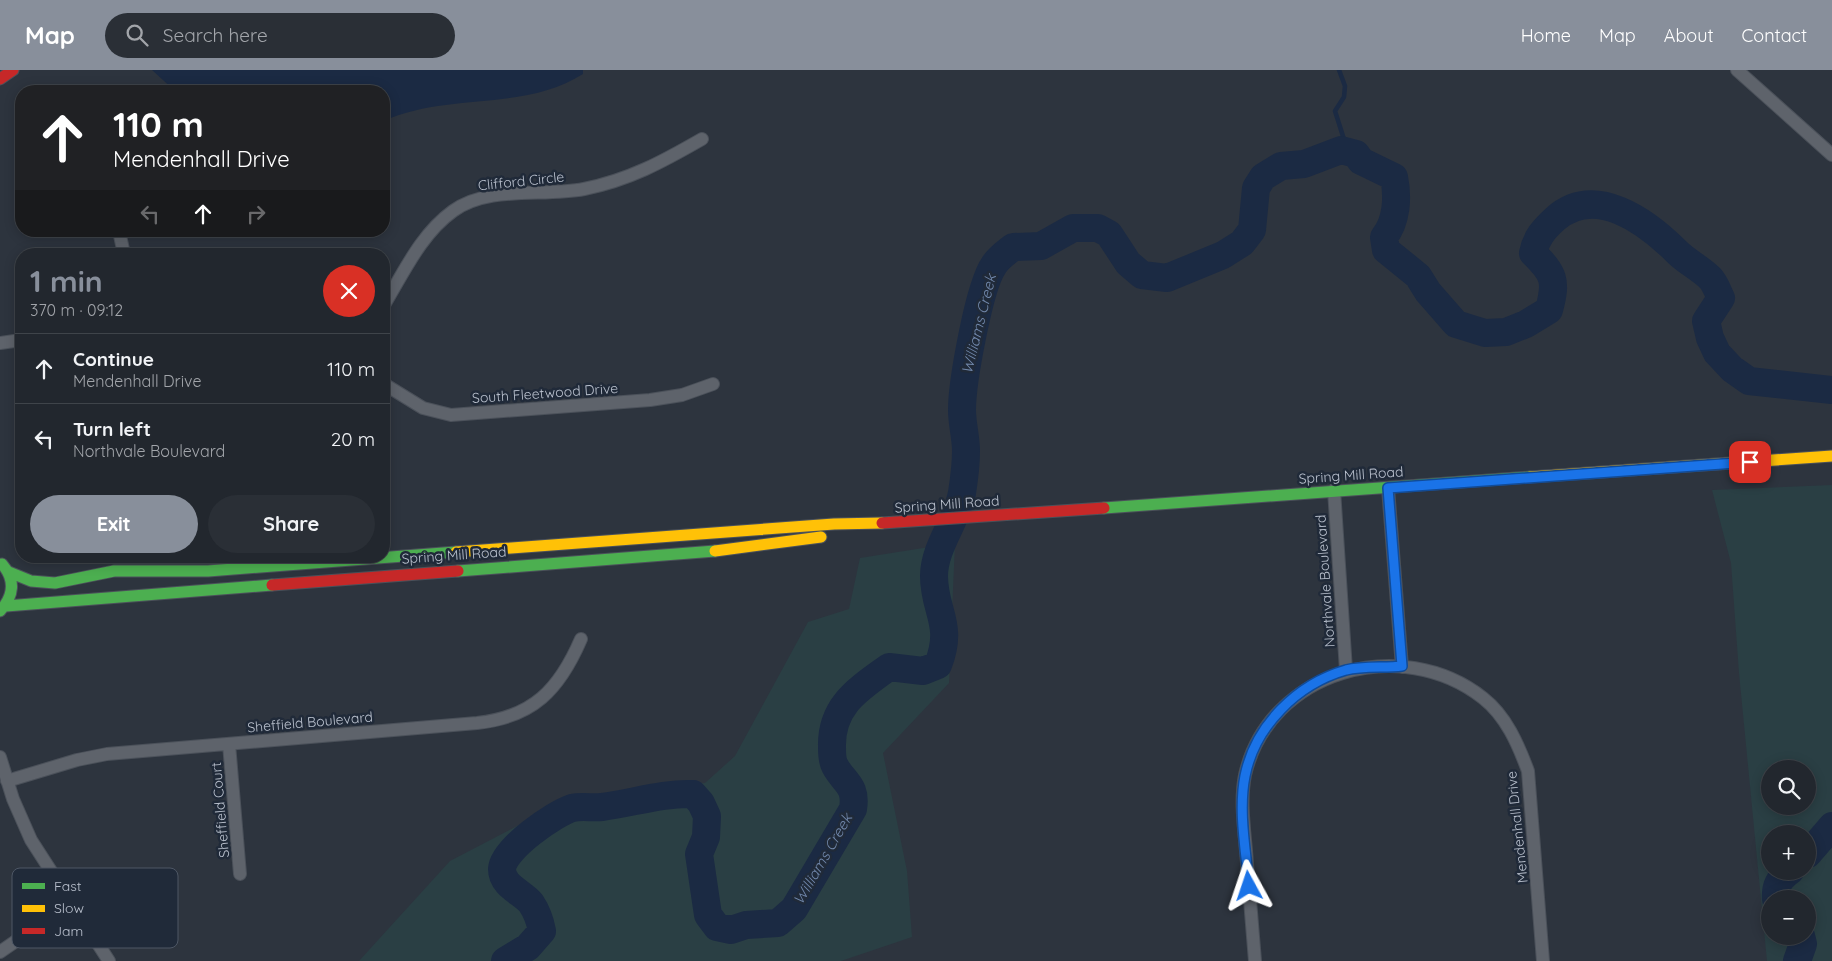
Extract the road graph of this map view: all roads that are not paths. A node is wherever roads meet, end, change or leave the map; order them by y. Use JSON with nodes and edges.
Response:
{"nodes":[{"id":1,"x":13,"y":70,"type":"edge"},
{"id":2,"x":1737,"y":70,"type":"edge"},
{"id":3,"x":0,"y":79,"type":"edge"},
{"id":4,"x":702,"y":139,"type":"dead end"},
{"id":5,"x":1832,"y":155,"type":"edge"},
{"id":6,"x":390,"y":295,"type":"edge"},
{"id":7,"x":15,"y":341,"type":"edge"},
{"id":8,"x":0,"y":343,"type":"edge"},
{"id":9,"x":713,"y":384,"type":"dead end"},
{"id":10,"x":390,"y":388,"type":"edge"},
{"id":11,"x":1832,"y":456,"type":"edge"},
{"id":12,"x":1388,"y":488,"type":"junction"},
{"id":13,"x":1334,"y":490,"type":"junction"},
{"id":14,"x":873,"y":524,"type":"junction"},
{"id":15,"x":390,"y":557,"type":"edge"},
{"id":16,"x":0,"y":563,"type":"edge"},
{"id":17,"x":315,"y":563,"type":"edge"},
{"id":18,"x":9,"y":572,"type":"junction"},
{"id":19,"x":3,"y":608,"type":"edge"},
{"id":20,"x":580,"y":639,"type":"dead end"},
{"id":21,"x":1402,"y":666,"type":"junction"},
{"id":22,"x":1346,"y":670,"type":"junction"},
{"id":23,"x":229,"y":744,"type":"junction"},
{"id":24,"x":0,"y":757,"type":"edge"},
{"id":25,"x":7,"y":781,"type":"junction"},
{"id":26,"x":49,"y":868,"type":"edge"},
{"id":27,"x":240,"y":874,"type":"dead end"},
{"id":28,"x":12,"y":944,"type":"edge"},
{"id":29,"x":100,"y":948,"type":"edge"},
{"id":30,"x":0,"y":952,"type":"edge"},
{"id":31,"x":109,"y":961,"type":"edge"},
{"id":32,"x":1255,"y":961,"type":"edge"},
{"id":33,"x":1543,"y":961,"type":"edge"}],
"edges":[{"from":1,"to":3,"type":"street"},
{"from":2,"to":5,"type":"street"},
{"from":4,"to":6,"type":"street","name":"Clifford Circle"},
{"from":7,"to":8,"type":"street"},
{"from":9,"to":10,"type":"street","name":"South Fleetwood Drive"},
{"from":11,"to":12,"type":"street","name":"Spring Mill Road"},
{"from":12,"to":13,"type":"street","name":"Spring Mill Road"},
{"from":12,"to":21,"type":"street"},
{"from":13,"to":14,"type":"street","name":"Spring Mill Road"},
{"from":13,"to":22,"type":"street","name":"Northvale Boulevard"},
{"from":14,"to":15,"type":"street","name":"Spring Mill Road"},
{"from":14,"to":19,"type":"street","name":"Spring Mill Road"},
{"from":16,"to":18,"type":"street"},
{"from":17,"to":18,"type":"street","name":"Spring Mill Road"},
{"from":18,"to":19,"type":"street"},
{"from":20,"to":23,"type":"street","name":"Sheffield Boulevard"},
{"from":21,"to":22,"type":"street","name":"Mendenhall Drive"},
{"from":21,"to":33,"type":"street","name":"Mendenhall Drive"},
{"from":22,"to":32,"type":"street"},
{"from":23,"to":25,"type":"street","name":"Sheffield Boulevard"},
{"from":23,"to":27,"type":"street","name":"Sheffield Court"},
{"from":24,"to":25,"type":"street"},
{"from":25,"to":26,"type":"street"},
{"from":28,"to":30,"type":"street"},
{"from":29,"to":31,"type":"street"}]}
